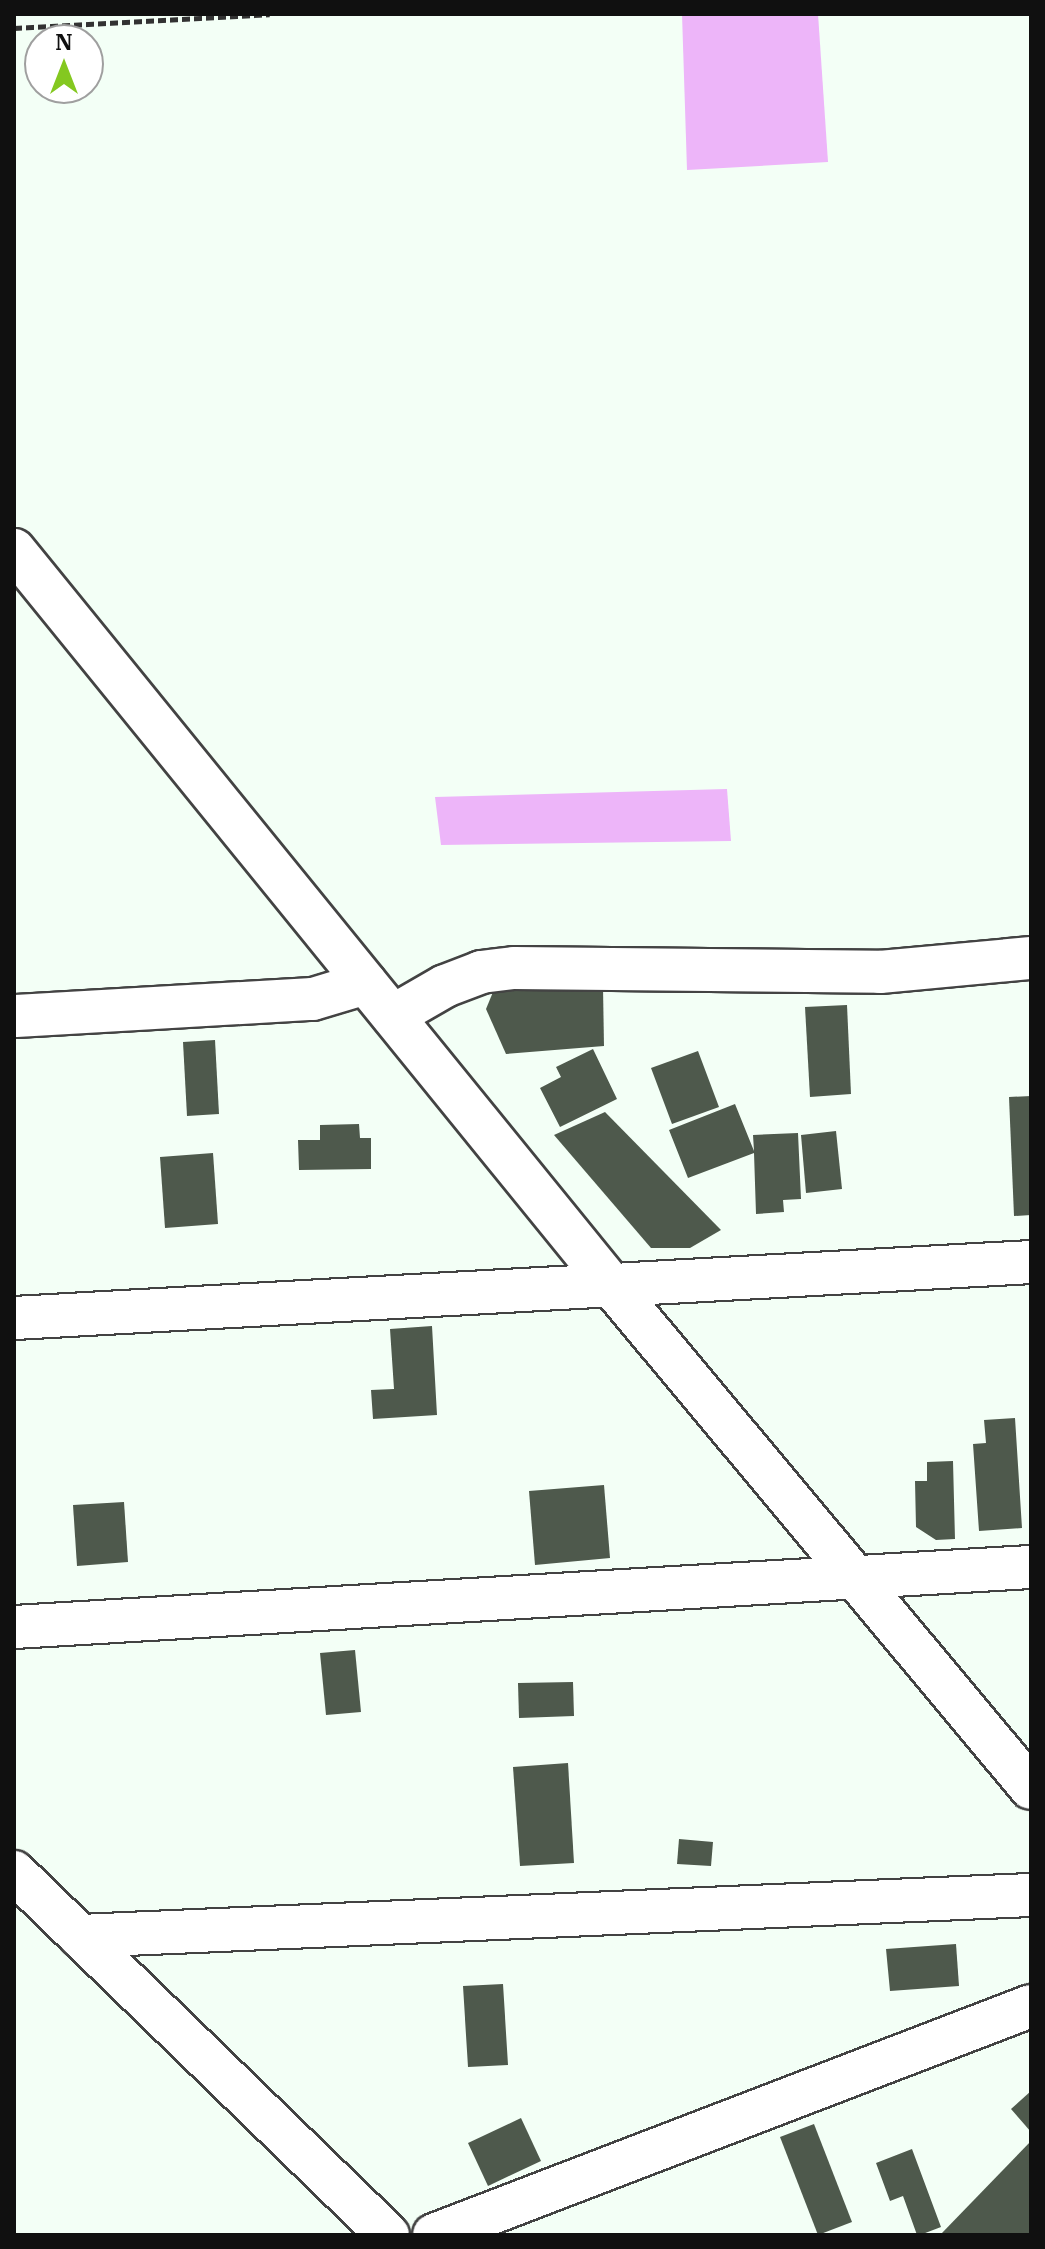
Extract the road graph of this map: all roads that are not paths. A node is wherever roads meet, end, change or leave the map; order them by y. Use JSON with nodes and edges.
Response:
{"nodes":[{"id":1,"x":14,"y":550,"type":"edge"},
{"id":2,"x":1031,"y":958,"type":"edge"},
{"id":3,"x":366,"y":983,"type":"junction"},
{"id":4,"x":16,"y":1016,"type":"dead end"},
{"id":5,"x":393,"y":1016,"type":"junction"},
{"id":6,"x":1031,"y":1262,"type":"edge"},
{"id":7,"x":611,"y":1285,"type":"junction"},
{"id":8,"x":14,"y":1318,"type":"edge"},
{"id":9,"x":1031,"y":1567,"type":"edge"},
{"id":10,"x":855,"y":1578,"type":"junction"},
{"id":11,"x":14,"y":1627,"type":"edge"},
{"id":12,"x":1031,"y":1788,"type":"edge"},
{"id":13,"x":14,"y":1872,"type":"edge"},
{"id":14,"x":1031,"y":1895,"type":"edge"},
{"id":15,"x":80,"y":1936,"type":"junction"},
{"id":16,"x":1031,"y":2006,"type":"edge"},
{"id":17,"x":388,"y":2235,"type":"edge"},
{"id":18,"x":434,"y":2235,"type":"edge"}],
"edges":[{"from":1,"to":3,"type":"street"},
{"from":2,"to":5,"type":"street"},
{"from":3,"to":4,"type":"street"},
{"from":3,"to":5,"type":"street"},
{"from":5,"to":7,"type":"street"},
{"from":6,"to":7,"type":"street"},
{"from":7,"to":8,"type":"street"},
{"from":7,"to":10,"type":"street"},
{"from":9,"to":10,"type":"street"},
{"from":10,"to":11,"type":"street"},
{"from":10,"to":12,"type":"street"},
{"from":13,"to":15,"type":"street"},
{"from":14,"to":15,"type":"street"},
{"from":15,"to":17,"type":"street"},
{"from":16,"to":18,"type":"street"}]}
